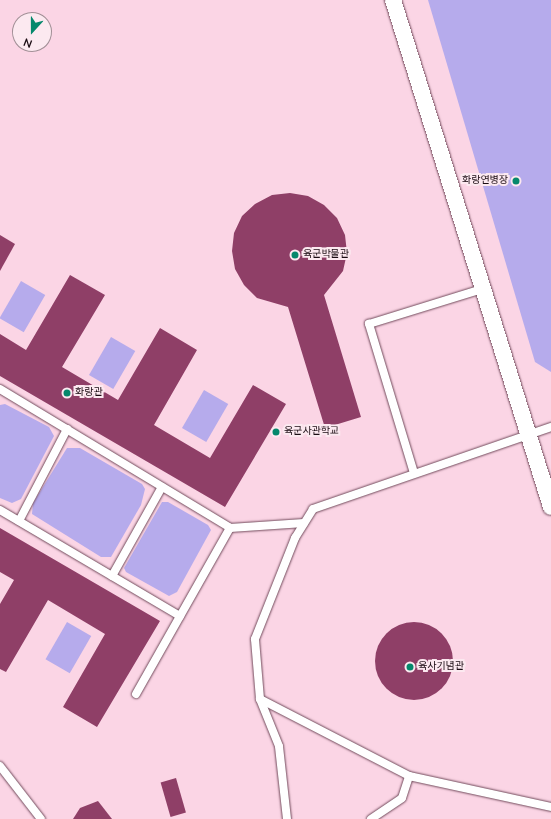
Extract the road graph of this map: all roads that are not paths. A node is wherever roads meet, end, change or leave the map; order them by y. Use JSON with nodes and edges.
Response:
{"nodes":[{"id":1,"x":393,"y":0,"type":"edge"},
{"id":2,"x":482,"y":289,"type":"junction"},
{"id":3,"x":0,"y":389,"type":"edge"},
{"id":4,"x":551,"y":427,"type":"edge"},
{"id":5,"x":67,"y":429,"type":"junction"},
{"id":6,"x":528,"y":434,"type":"junction"},
{"id":7,"x":414,"y":474,"type":"junction"},
{"id":8,"x":162,"y":487,"type":"junction"},
{"id":9,"x":551,"y":507,"type":"edge"},
{"id":10,"x":0,"y":510,"type":"edge"},
{"id":11,"x":18,"y":521,"type":"junction"},
{"id":12,"x":304,"y":523,"type":"junction"},
{"id":13,"x":230,"y":528,"type":"junction"},
{"id":14,"x":112,"y":576,"type":"junction"},
{"id":15,"x":180,"y":616,"type":"junction"},
{"id":16,"x":136,"y":694,"type":"dead end"},
{"id":17,"x":260,"y":698,"type":"junction"},
{"id":18,"x":0,"y":766,"type":"edge"},
{"id":19,"x":409,"y":776,"type":"junction"},
{"id":20,"x":551,"y":807,"type":"edge"},
{"id":21,"x":42,"y":819,"type":"edge"},
{"id":22,"x":287,"y":819,"type":"edge"},
{"id":23,"x":371,"y":819,"type":"edge"}],
"edges":[{"from":1,"to":2,"type":"street"},
{"from":2,"to":6,"type":"street"},
{"from":2,"to":7,"type":"lane"},
{"from":3,"to":5,"type":"lane"},
{"from":4,"to":6,"type":"lane"},
{"from":5,"to":8,"type":"lane"},
{"from":5,"to":11,"type":"lane"},
{"from":6,"to":7,"type":"lane"},
{"from":6,"to":9,"type":"street"},
{"from":7,"to":12,"type":"lane"},
{"from":8,"to":13,"type":"lane"},
{"from":8,"to":14,"type":"lane"},
{"from":10,"to":11,"type":"lane"},
{"from":11,"to":14,"type":"lane"},
{"from":12,"to":13,"type":"lane"},
{"from":12,"to":17,"type":"lane"},
{"from":13,"to":15,"type":"lane"},
{"from":14,"to":15,"type":"lane"},
{"from":15,"to":16,"type":"lane"},
{"from":17,"to":19,"type":"lane"},
{"from":17,"to":22,"type":"lane"},
{"from":18,"to":21,"type":"lane"},
{"from":19,"to":20,"type":"lane"},
{"from":19,"to":23,"type":"lane"}]}
